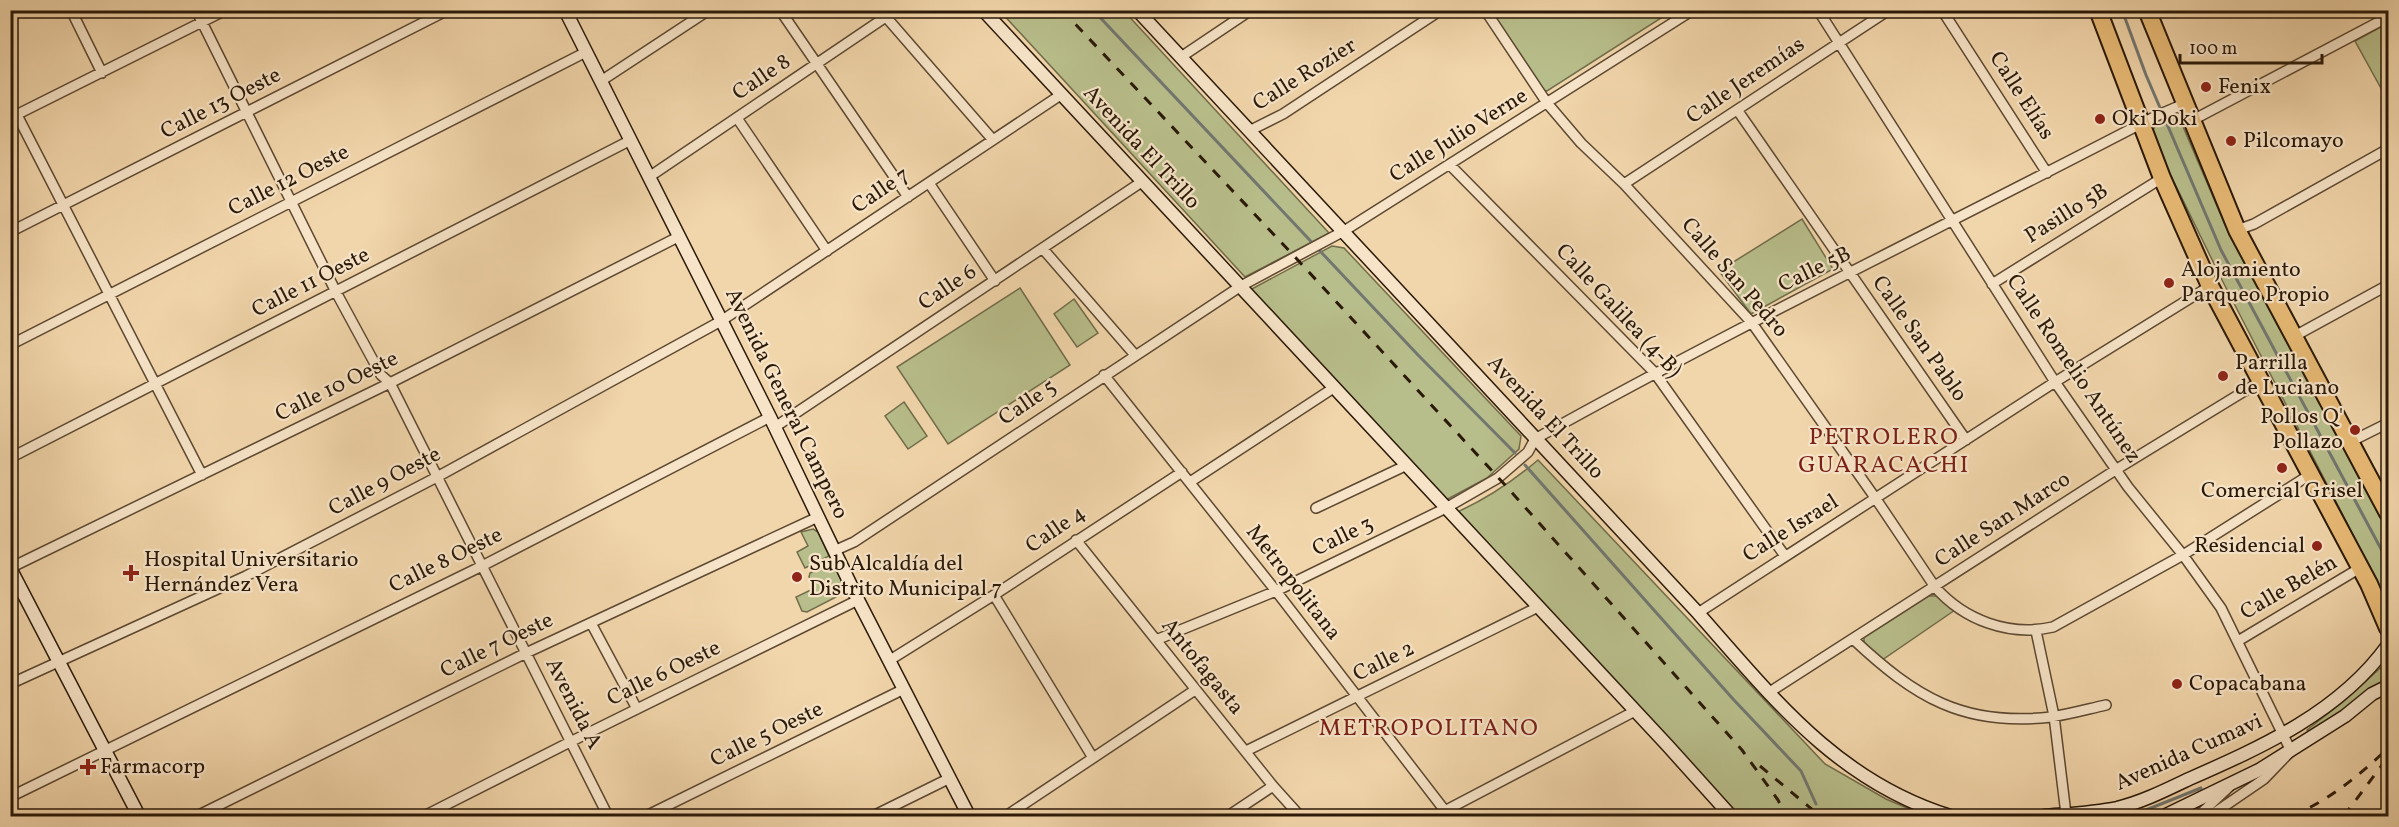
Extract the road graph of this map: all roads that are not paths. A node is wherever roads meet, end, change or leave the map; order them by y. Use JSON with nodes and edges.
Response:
{"nodes":[{"id":1,"x":71,"y":10,"type":"edge"},
{"id":2,"x":196,"y":10,"type":"edge"},
{"id":3,"x":226,"y":10,"type":"edge"},
{"id":4,"x":448,"y":10,"type":"edge"},
{"id":5,"x":565,"y":10,"type":"edge"},
{"id":6,"x":780,"y":10,"type":"edge"},
{"id":7,"x":896,"y":10,"type":"edge"},
{"id":8,"x":983,"y":10,"type":"edge"},
{"id":9,"x":1137,"y":10,"type":"edge"},
{"id":10,"x":1251,"y":10,"type":"edge"},
{"id":11,"x":1441,"y":10,"type":"edge"},
{"id":12,"x":1485,"y":10,"type":"edge"},
{"id":13,"x":1694,"y":10,"type":"edge"},
{"id":14,"x":1818,"y":10,"type":"edge"},
{"id":15,"x":1888,"y":10,"type":"edge"},
{"id":16,"x":1942,"y":10,"type":"edge"},
{"id":17,"x":2098,"y":10,"type":"edge"},
{"id":18,"x":2147,"y":10,"type":"edge"},
{"id":19,"x":708,"y":11,"type":"edge"},
{"id":20,"x":2388,"y":17,"type":"edge"},
{"id":21,"x":886,"y":18,"type":"junction"},
{"id":22,"x":202,"y":23,"type":"junction"},
{"id":23,"x":1839,"y":42,"type":"junction"},
{"id":24,"x":586,"y":52,"type":"junction"},
{"id":25,"x":1180,"y":57,"type":"junction"},
{"id":26,"x":817,"y":64,"type":"junction"},
{"id":27,"x":102,"y":73,"type":"junction"},
{"id":28,"x":601,"y":81,"type":"junction"},
{"id":29,"x":1062,"y":94,"type":"junction"},
{"id":30,"x":1547,"y":103,"type":"junction"},
{"id":31,"x":2176,"y":108,"type":"junction"},
{"id":32,"x":1738,"y":111,"type":"junction"},
{"id":33,"x":247,"y":113,"type":"junction"},
{"id":34,"x":14,"y":117,"type":"edge"},
{"id":35,"x":737,"y":118,"type":"junction"},
{"id":36,"x":2149,"y":120,"type":"junction"},
{"id":37,"x":2191,"y":122,"type":"junction"},
{"id":38,"x":1250,"y":131,"type":"junction"},
{"id":39,"x":993,"y":140,"type":"junction"},
{"id":40,"x":630,"y":141,"type":"junction"},
{"id":41,"x":2388,"y":149,"type":"edge"},
{"id":42,"x":1450,"y":165,"type":"junction"},
{"id":43,"x":2047,"y":173,"type":"junction"},
{"id":44,"x":649,"y":177,"type":"junction"},
{"id":45,"x":2162,"y":178,"type":"junction"},
{"id":46,"x":1143,"y":181,"type":"junction"},
{"id":47,"x":928,"y":183,"type":"junction"},
{"id":48,"x":1624,"y":184,"type":"junction"},
{"id":49,"x":908,"y":197,"type":"junction"},
{"id":50,"x":291,"y":201,"type":"junction"},
{"id":51,"x":63,"y":205,"type":"junction"},
{"id":52,"x":1953,"y":222,"type":"junction"},
{"id":53,"x":2237,"y":230,"type":"junction"},
{"id":54,"x":10,"y":232,"type":"edge"},
{"id":55,"x":1342,"y":233,"type":"junction"},
{"id":56,"x":678,"y":237,"type":"junction"},
{"id":57,"x":1043,"y":249,"type":"junction"},
{"id":58,"x":826,"y":251,"type":"junction"},
{"id":59,"x":1851,"y":274,"type":"junction"},
{"id":60,"x":995,"y":281,"type":"junction"},
{"id":61,"x":1992,"y":284,"type":"junction"},
{"id":62,"x":2388,"y":285,"type":"edge"},
{"id":63,"x":1241,"y":286,"type":"junction"},
{"id":64,"x":2210,"y":286,"type":"junction"},
{"id":65,"x":336,"y":292,"type":"junction"},
{"id":66,"x":109,"y":294,"type":"junction"},
{"id":67,"x":721,"y":321,"type":"junction"},
{"id":68,"x":1752,"y":323,"type":"junction"},
{"id":69,"x":2293,"y":337,"type":"junction"},
{"id":70,"x":10,"y":345,"type":"edge"},
{"id":71,"x":1135,"y":355,"type":"junction"},
{"id":72,"x":1654,"y":372,"type":"junction"},
{"id":73,"x":1104,"y":375,"type":"junction"},
{"id":74,"x":2260,"y":381,"type":"junction"},
{"id":75,"x":2055,"y":382,"type":"junction"},
{"id":76,"x":390,"y":383,"type":"junction"},
{"id":77,"x":156,"y":385,"type":"junction"},
{"id":78,"x":1335,"y":387,"type":"junction"},
{"id":79,"x":772,"y":422,"type":"junction"},
{"id":80,"x":2388,"y":423,"type":"edge"},
{"id":81,"x":1535,"y":438,"type":"junction"},
{"id":82,"x":1966,"y":440,"type":"junction"},
{"id":83,"x":2350,"y":442,"type":"junction"},
{"id":84,"x":10,"y":458,"type":"edge"},
{"id":85,"x":1407,"y":465,"type":"junction"},
{"id":86,"x":2117,"y":469,"type":"junction"},
{"id":87,"x":1182,"y":472,"type":"junction"},
{"id":88,"x":2311,"y":474,"type":"junction"},
{"id":89,"x":202,"y":475,"type":"junction"},
{"id":90,"x":437,"y":477,"type":"junction"},
{"id":91,"x":1190,"y":482,"type":"junction"},
{"id":92,"x":1876,"y":499,"type":"junction"},
{"id":93,"x":1446,"y":507,"type":"junction"},
{"id":94,"x":1316,"y":508,"type":"dead end"},
{"id":95,"x":2388,"y":513,"type":"edge"},
{"id":96,"x":818,"y":518,"type":"junction"},
{"id":97,"x":1076,"y":540,"type":"junction"},
{"id":98,"x":836,"y":550,"type":"junction"},
{"id":99,"x":2183,"y":555,"type":"junction"},
{"id":100,"x":1785,"y":556,"type":"junction"},
{"id":101,"x":482,"y":566,"type":"junction"},
{"id":102,"x":11,"y":568,"type":"edge"},
{"id":103,"x":2360,"y":568,"type":"junction"},
{"id":104,"x":1935,"y":587,"type":"junction"},
{"id":105,"x":1276,"y":591,"type":"junction"},
{"id":106,"x":994,"y":595,"type":"junction"},
{"id":107,"x":858,"y":600,"type":"junction"},
{"id":108,"x":1538,"y":607,"type":"junction"},
{"id":109,"x":1698,"y":613,"type":"junction"},
{"id":110,"x":591,"y":623,"type":"junction"},
{"id":111,"x":2388,"y":628,"type":"edge"},
{"id":112,"x":2036,"y":631,"type":"junction"},
{"id":113,"x":1853,"y":639,"type":"junction"},
{"id":114,"x":1156,"y":640,"type":"junction"},
{"id":115,"x":2238,"y":641,"type":"junction"},
{"id":116,"x":2388,"y":645,"type":"edge"},
{"id":117,"x":526,"y":653,"type":"junction"},
{"id":118,"x":58,"y":660,"type":"junction"},
{"id":119,"x":890,"y":660,"type":"junction"},
{"id":120,"x":10,"y":684,"type":"edge"},
{"id":121,"x":2388,"y":686,"type":"edge"},
{"id":122,"x":904,"y":689,"type":"junction"},
{"id":123,"x":1195,"y":690,"type":"junction"},
{"id":124,"x":1768,"y":693,"type":"junction"},
{"id":125,"x":1356,"y":697,"type":"junction"},
{"id":126,"x":2106,"y":705,"type":"dead end"},
{"id":127,"x":637,"y":709,"type":"junction"},
{"id":128,"x":1635,"y":711,"type":"junction"},
{"id":129,"x":2054,"y":716,"type":"junction"},
{"id":130,"x":2282,"y":735,"type":"junction"},
{"id":131,"x":570,"y":742,"type":"junction"},
{"id":132,"x":105,"y":750,"type":"junction"},
{"id":133,"x":1246,"y":751,"type":"junction"},
{"id":134,"x":2291,"y":751,"type":"junction"},
{"id":135,"x":1093,"y":758,"type":"junction"},
{"id":136,"x":2196,"y":776,"type":"junction"},
{"id":137,"x":951,"y":778,"type":"junction"},
{"id":138,"x":2231,"y":785,"type":"junction"},
{"id":139,"x":1273,"y":786,"type":"junction"},
{"id":140,"x":10,"y":797,"type":"edge"},
{"id":141,"x":2204,"y":799,"type":"junction"},
{"id":142,"x":1447,"y":814,"type":"edge"},
{"id":143,"x":2066,"y":814,"type":"junction"},
{"id":144,"x":139,"y":816,"type":"edge"},
{"id":145,"x":196,"y":816,"type":"edge"},
{"id":146,"x":424,"y":816,"type":"edge"},
{"id":147,"x":608,"y":816,"type":"edge"},
{"id":148,"x":646,"y":816,"type":"edge"},
{"id":149,"x":873,"y":816,"type":"edge"},
{"id":150,"x":969,"y":816,"type":"edge"},
{"id":151,"x":1006,"y":816,"type":"edge"},
{"id":152,"x":1228,"y":816,"type":"edge"},
{"id":153,"x":1300,"y":816,"type":"edge"},
{"id":154,"x":1435,"y":816,"type":"edge"},
{"id":155,"x":1731,"y":816,"type":"edge"},
{"id":156,"x":1950,"y":816,"type":"edge"},
{"id":157,"x":2044,"y":816,"type":"edge"},
{"id":158,"x":2164,"y":816,"type":"edge"},
{"id":159,"x":2198,"y":816,"type":"edge"},
{"id":160,"x":2210,"y":816,"type":"edge"}],
"edges":[{"from":1,"to":27,"type":"street"},
{"from":2,"to":22,"type":"street","name":"Avenida A"},
{"from":3,"to":22,"type":"street"},
{"from":4,"to":33,"type":"street","name":"Calle 13 Oeste"},
{"from":5,"to":24,"type":"main road","name":"Avenida General Campero"},
{"from":6,"to":26,"type":"street"},
{"from":7,"to":21,"type":"street","name":"Calle 8"},
{"from":8,"to":29,"type":"main road","name":"Avenida El Trillo"},
{"from":9,"to":25,"type":"main road","name":"Avenida El Trillo"},
{"from":10,"to":25,"type":"street"},
{"from":11,"to":38,"type":"street","name":"Calle Rozier"},
{"from":12,"to":30,"type":"street","name":"Calle San Pedro"},
{"from":13,"to":30,"type":"street","name":"Calle Julio Verne"},
{"from":14,"to":23,"type":"street","name":"Calle Romelio Antúnez"},
{"from":15,"to":23,"type":"street","name":"Calle Jeremías"},
{"from":16,"to":43,"type":"street","name":"Calle Elías"},
{"from":17,"to":36,"type":"highway"},
{"from":18,"to":31,"type":"highway"},
{"from":19,"to":28,"type":"street"},
{"from":20,"to":37,"type":"street"},
{"from":21,"to":26,"type":"street","name":"Calle 8"},
{"from":21,"to":39,"type":"street"},
{"from":22,"to":27,"type":"street"},
{"from":22,"to":33,"type":"street","name":"Avenida A"},
{"from":23,"to":32,"type":"street","name":"Calle Jeremías"},
{"from":23,"to":52,"type":"street","name":"Calle Romelio Antúnez"},
{"from":24,"to":28,"type":"main road","name":"Avenida General Campero"},
{"from":24,"to":50,"type":"street","name":"Calle 12 Oeste"},
{"from":25,"to":38,"type":"main road","name":"Avenida El Trillo"},
{"from":26,"to":35,"type":"street","name":"Calle 8"},
{"from":26,"to":49,"type":"street"},
{"from":27,"to":34,"type":"street"},
{"from":28,"to":40,"type":"main road","name":"Avenida General Campero"},
{"from":29,"to":39,"type":"street","name":"Calle 7"},
{"from":29,"to":46,"type":"main road","name":"Avenida El Trillo"},
{"from":30,"to":42,"type":"street","name":"Calle Julio Verne"},
{"from":30,"to":48,"type":"street","name":"Calle San Pedro"},
{"from":31,"to":36,"type":"street","name":"Calle 5B"},
{"from":31,"to":37,"type":"highway"},
{"from":32,"to":48,"type":"street","name":"Calle Jeremías"},
{"from":32,"to":59,"type":"street","name":"Calle San Pablo"},
{"from":33,"to":50,"type":"street","name":"Avenida A"},
{"from":33,"to":51,"type":"street","name":"Calle 13 Oeste"},
{"from":34,"to":51,"type":"street"},
{"from":35,"to":44,"type":"street","name":"Calle 8"},
{"from":35,"to":58,"type":"street"},
{"from":36,"to":43,"type":"street","name":"Calle 5B"},
{"from":36,"to":45,"type":"highway"},
{"from":37,"to":53,"type":"highway"},
{"from":38,"to":55,"type":"main road","name":"Avenida El Trillo"},
{"from":39,"to":47,"type":"street","name":"Calle 7"},
{"from":40,"to":44,"type":"main road","name":"Avenida General Campero"},
{"from":40,"to":65,"type":"street","name":"Calle 11 Oeste"},
{"from":41,"to":53,"type":"street"},
{"from":42,"to":55,"type":"street","name":"Calle Julio Verne"},
{"from":42,"to":72,"type":"street","name":"Calle Galilea (4-B)"},
{"from":43,"to":52,"type":"street","name":"Calle 5B"},
{"from":44,"to":56,"type":"main road","name":"Avenida General Campero"},
{"from":45,"to":61,"type":"street","name":"Pasillo 5B"},
{"from":45,"to":64,"type":"highway"},
{"from":46,"to":57,"type":"street","name":"Calle 6"},
{"from":46,"to":63,"type":"main road","name":"Avenida El Trillo"},
{"from":47,"to":49,"type":"street","name":"Calle 7"},
{"from":47,"to":60,"type":"street"},
{"from":48,"to":68,"type":"street","name":"Calle San Pedro"},
{"from":49,"to":58,"type":"street","name":"Calle 7"},
{"from":50,"to":65,"type":"street","name":"Avenida A"},
{"from":50,"to":66,"type":"street","name":"Calle 12 Oeste"},
{"from":51,"to":54,"type":"street","name":"Calle 13 Oeste"},
{"from":51,"to":66,"type":"street"},
{"from":52,"to":59,"type":"street","name":"Calle 5B"},
{"from":52,"to":61,"type":"street","name":"Calle Romelio Antúnez"},
{"from":53,"to":69,"type":"highway"},
{"from":55,"to":63,"type":"street","name":"Calle Julio Verne"},
{"from":55,"to":81,"type":"main road","name":"Avenida El Trillo"},
{"from":56,"to":67,"type":"main road","name":"Avenida General Campero"},
{"from":56,"to":76,"type":"street","name":"Calle 10 Oeste"},
{"from":57,"to":60,"type":"street","name":"Calle 6"},
{"from":57,"to":71,"type":"street"},
{"from":58,"to":67,"type":"street","name":"Calle 7"},
{"from":59,"to":68,"type":"street","name":"Calle 5B"},
{"from":59,"to":82,"type":"street","name":"Calle San Pablo"},
{"from":60,"to":79,"type":"street","name":"Calle 6"},
{"from":61,"to":75,"type":"street","name":"Calle Romelio Antúnez"},
{"from":62,"to":69,"type":"street"},
{"from":63,"to":71,"type":"street","name":"Calle 5"},
{"from":63,"to":78,"type":"main road","name":"Avenida El Trillo"},
{"from":64,"to":74,"type":"highway"},
{"from":64,"to":75,"type":"street","name":"Calle Israel"},
{"from":65,"to":76,"type":"street","name":"Avenida A"},
{"from":65,"to":77,"type":"street","name":"Calle 11 Oeste"},
{"from":66,"to":70,"type":"street","name":"Calle 12 Oeste"},
{"from":66,"to":77,"type":"street"},
{"from":67,"to":79,"type":"main road","name":"Avenida General Campero"},
{"from":67,"to":90,"type":"street","name":"Calle 9 Oeste"},
{"from":68,"to":72,"type":"street","name":"Calle 5B"},
{"from":68,"to":92,"type":"street","name":"Calle San Pedro"},
{"from":69,"to":83,"type":"highway"},
{"from":71,"to":73,"type":"street","name":"Calle 5"},
{"from":72,"to":81,"type":"street","name":"Calle 5B"},
{"from":72,"to":100,"type":"street","name":"Calle Galilea (4-B)"},
{"from":73,"to":87,"type":"street","name":"Metropolitana"},
{"from":73,"to":98,"type":"street","name":"Calle 5"},
{"from":74,"to":86,"type":"street","name":"Calle San Marco"},
{"from":74,"to":88,"type":"highway"},
{"from":75,"to":82,"type":"street","name":"Calle Israel"},
{"from":75,"to":86,"type":"street","name":"Calle Romelio Antúnez"},
{"from":76,"to":89,"type":"street","name":"Calle 10 Oeste"},
{"from":76,"to":90,"type":"street","name":"Avenida A"},
{"from":77,"to":84,"type":"street","name":"Calle 11 Oeste"},
{"from":77,"to":89,"type":"street"},
{"from":78,"to":85,"type":"main road","name":"Avenida El Trillo"},
{"from":78,"to":91,"type":"street"},
{"from":79,"to":96,"type":"main road","name":"Avenida General Campero"},
{"from":79,"to":101,"type":"street","name":"Calle 8 Oeste"},
{"from":80,"to":83,"type":"street"},
{"from":81,"to":93,"type":"street","name":"Calle 5B"},
{"from":81,"to":109,"type":"main road","name":"Avenida El Trillo"},
{"from":82,"to":92,"type":"street","name":"Calle Israel"},
{"from":83,"to":95,"type":"highway"},
{"from":85,"to":93,"type":"main road","name":"Avenida El Trillo"},
{"from":85,"to":94,"type":"street"},
{"from":86,"to":99,"type":"street","name":"Calle Romelio Antúnez"},
{"from":86,"to":104,"type":"street","name":"Calle San Marco"},
{"from":87,"to":91,"type":"street","name":"Metropolitana"},
{"from":87,"to":97,"type":"street","name":"Calle 4"},
{"from":88,"to":99,"type":"street","name":"Calle San Pedro"},
{"from":88,"to":103,"type":"highway"},
{"from":89,"to":102,"type":"street","name":"Calle 10 Oeste"},
{"from":90,"to":101,"type":"street","name":"Avenida A"},
{"from":90,"to":118,"type":"street","name":"Calle 9 Oeste"},
{"from":91,"to":105,"type":"street","name":"Metropolitana"},
{"from":92,"to":100,"type":"street","name":"Calle Israel"},
{"from":92,"to":104,"type":"street","name":"Calle San Pedro"},
{"from":93,"to":105,"type":"street","name":"Calle 3"},
{"from":93,"to":108,"type":"main road","name":"Avenida El Trillo"},
{"from":96,"to":98,"type":"main road","name":"Avenida General Campero"},
{"from":96,"to":110,"type":"street","name":"Calle 7 Oeste"},
{"from":97,"to":106,"type":"street","name":"Calle 4"},
{"from":97,"to":114,"type":"street","name":"Antofagasta"},
{"from":98,"to":107,"type":"main road","name":"Avenida General Campero"},
{"from":99,"to":112,"type":"street","name":"Calle San Pedro"},
{"from":99,"to":115,"type":"street","name":"Calle Romelio Antúnez"},
{"from":100,"to":109,"type":"street","name":"Calle Israel"},
{"from":101,"to":117,"type":"street","name":"Avenida A"},
{"from":101,"to":132,"type":"street","name":"Calle 8 Oeste"},
{"from":102,"to":118,"type":"main road"},
{"from":103,"to":111,"type":"highway"},
{"from":103,"to":115,"type":"street","name":"Calle Belén"},
{"from":104,"to":112,"type":"street","name":"Calle San Pedro"},
{"from":104,"to":113,"type":"street","name":"Calle San Marco"},
{"from":105,"to":114,"type":"street","name":"Calle 3"},
{"from":105,"to":125,"type":"street","name":"Metropolitana"},
{"from":106,"to":119,"type":"street","name":"Calle 4"},
{"from":106,"to":135,"type":"street"},
{"from":107,"to":119,"type":"main road","name":"Avenida General Campero"},
{"from":107,"to":127,"type":"street","name":"Calle 6 Oeste"},
{"from":108,"to":125,"type":"street","name":"Calle 2"},
{"from":108,"to":128,"type":"main road","name":"Avenida El Trillo"},
{"from":109,"to":124,"type":"main road","name":"Avenida El Trillo"},
{"from":110,"to":117,"type":"street","name":"Calle 7 Oeste"},
{"from":110,"to":127,"type":"street"},
{"from":112,"to":129,"type":"street"},
{"from":113,"to":124,"type":"street","name":"Calle San Marco"},
{"from":113,"to":129,"type":"street"},
{"from":114,"to":123,"type":"street","name":"Antofagasta"},
{"from":115,"to":130,"type":"street","name":"Calle Romelio Antúnez"},
{"from":116,"to":130,"type":"main road","name":"Avenida Cumavi"},
{"from":117,"to":131,"type":"street","name":"Avenida A"},
{"from":117,"to":145,"type":"street","name":"Calle 7 Oeste"},
{"from":118,"to":120,"type":"street","name":"Calle 9 Oeste"},
{"from":118,"to":132,"type":"main road"},
{"from":119,"to":122,"type":"main road","name":"Avenida General Campero"},
{"from":121,"to":134,"type":"main road","name":"Avenida Cumavi"},
{"from":122,"to":137,"type":"main road","name":"Avenida General Campero"},
{"from":122,"to":148,"type":"street","name":"Calle 5 Oeste"},
{"from":123,"to":133,"type":"street","name":"Antofagasta"},
{"from":123,"to":135,"type":"street"},
{"from":124,"to":156,"type":"main road","name":"Avenida El Trillo"},
{"from":125,"to":133,"type":"street","name":"Calle 2"},
{"from":125,"to":142,"type":"street","name":"Metropolitana"},
{"from":126,"to":129,"type":"street"},
{"from":127,"to":131,"type":"street","name":"Calle 6 Oeste"},
{"from":128,"to":142,"type":"street"},
{"from":128,"to":155,"type":"main road","name":"Avenida El Trillo"},
{"from":129,"to":143,"type":"street"},
{"from":130,"to":134,"type":"street","name":"Calle Romelio Antúnez"},
{"from":130,"to":136,"type":"main road","name":"Avenida Cumavi"},
{"from":131,"to":146,"type":"street","name":"Calle 6 Oeste"},
{"from":131,"to":147,"type":"street","name":"Avenida A"},
{"from":132,"to":140,"type":"street","name":"Calle 8 Oeste"},
{"from":132,"to":144,"type":"main road"},
{"from":133,"to":139,"type":"street","name":"Antofagasta"},
{"from":134,"to":138,"type":"main road","name":"Avenida Cumavi"},
{"from":134,"to":160,"type":"street"},
{"from":135,"to":151,"type":"street"},
{"from":136,"to":141,"type":"main road"},
{"from":136,"to":143,"type":"main road","name":"Avenida Cumavi"},
{"from":137,"to":149,"type":"street"},
{"from":137,"to":150,"type":"main road","name":"Avenida General Campero"},
{"from":138,"to":141,"type":"main road","name":"Avenida Cumavi"},
{"from":138,"to":159,"type":"street"},
{"from":139,"to":152,"type":"street"},
{"from":139,"to":153,"type":"street","name":"Antofagasta"},
{"from":141,"to":158,"type":"main road","name":"Avenida Cumavi"},
{"from":142,"to":154,"type":"street"},
{"from":143,"to":157,"type":"main road","name":"Avenida Cumavi"}]}
